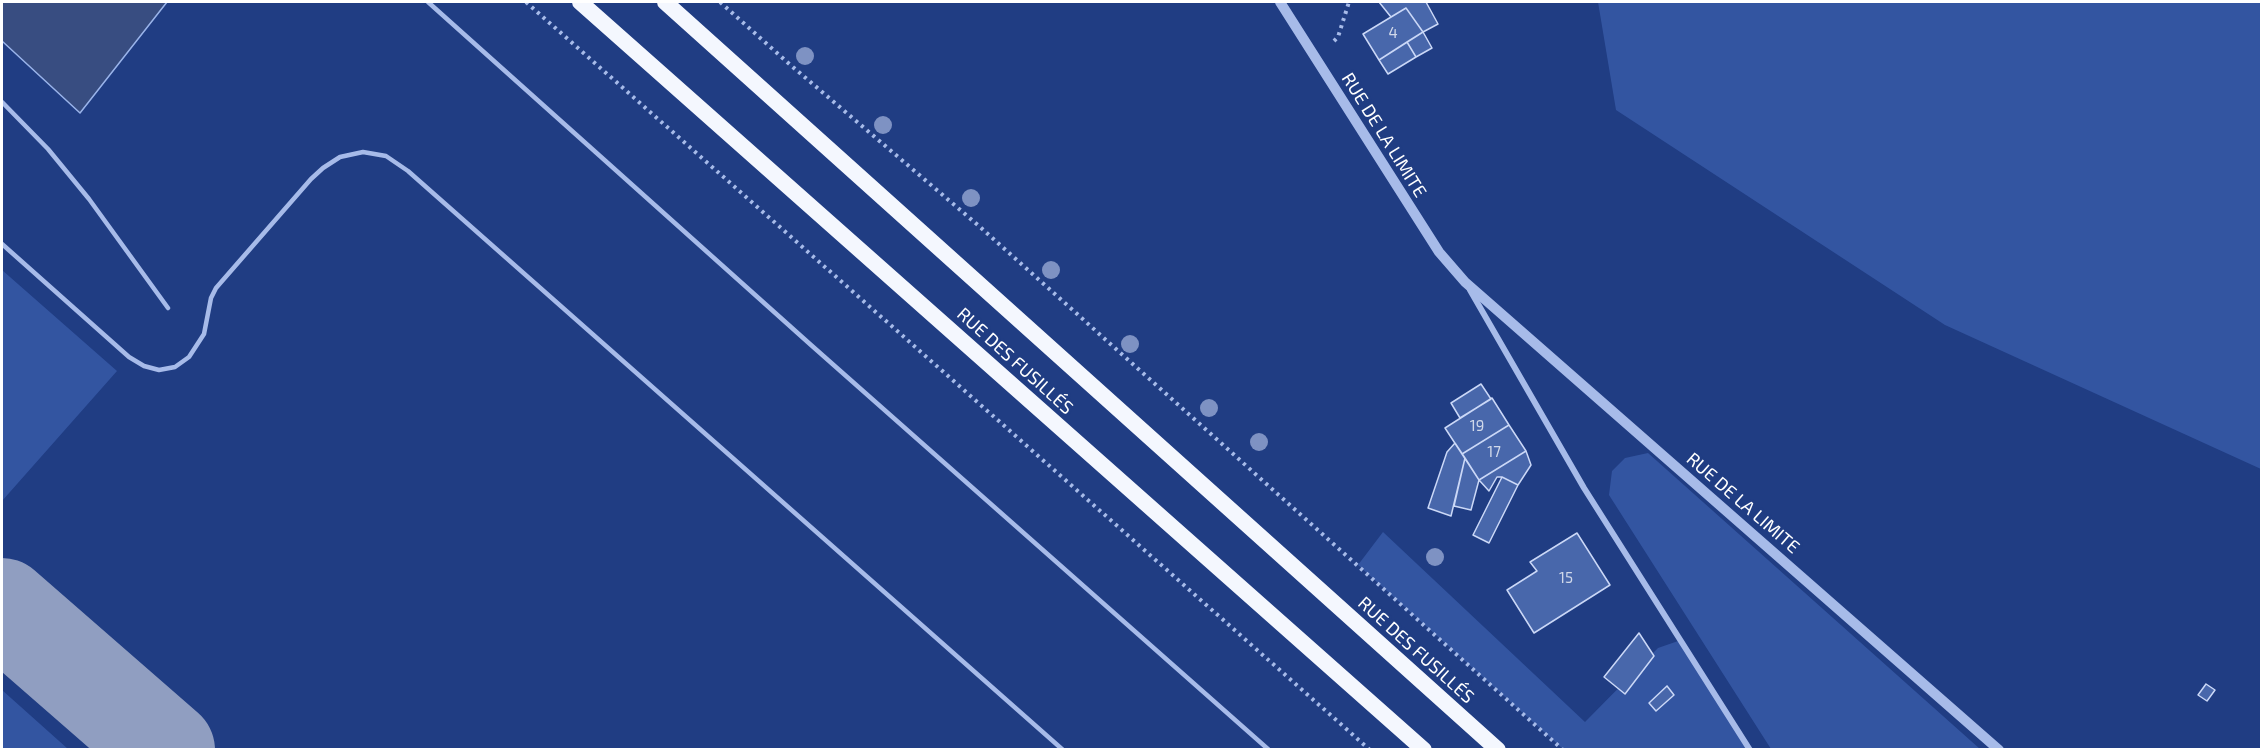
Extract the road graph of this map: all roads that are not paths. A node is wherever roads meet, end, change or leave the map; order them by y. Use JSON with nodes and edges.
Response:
{"nodes":[{"id":1,"x":428,"y":2,"type":"edge"},
{"id":2,"x":580,"y":2,"type":"edge"},
{"id":3,"x":665,"y":2,"type":"edge"},
{"id":4,"x":1281,"y":2,"type":"edge"},
{"id":5,"x":2,"y":102,"type":"edge"},
{"id":6,"x":2,"y":244,"type":"edge"},
{"id":7,"x":1465,"y":282,"type":"junction"},
{"id":8,"x":168,"y":308,"type":"dead end"},
{"id":9,"x":1063,"y":750,"type":"edge"},
{"id":10,"x":1269,"y":750,"type":"edge"},
{"id":11,"x":1424,"y":750,"type":"edge"},
{"id":12,"x":1498,"y":750,"type":"edge"},
{"id":13,"x":1750,"y":750,"type":"edge"},
{"id":14,"x":1999,"y":750,"type":"edge"}],
"edges":[{"from":1,"to":10,"type":"lane"},
{"from":2,"to":11,"type":"highway","name":"RUE DES FUSILLÉS"},
{"from":3,"to":12,"type":"highway","name":"RUE DES FUSILLÉS"},
{"from":4,"to":7,"type":"street","name":"RUE DE LA LIMITE"},
{"from":5,"to":8,"type":"lane"},
{"from":6,"to":9,"type":"lane"},
{"from":7,"to":13,"type":"street","name":"RUE DE LA LIMITE"},
{"from":7,"to":14,"type":"street","name":"RUE DE LA LIMITE"}]}
